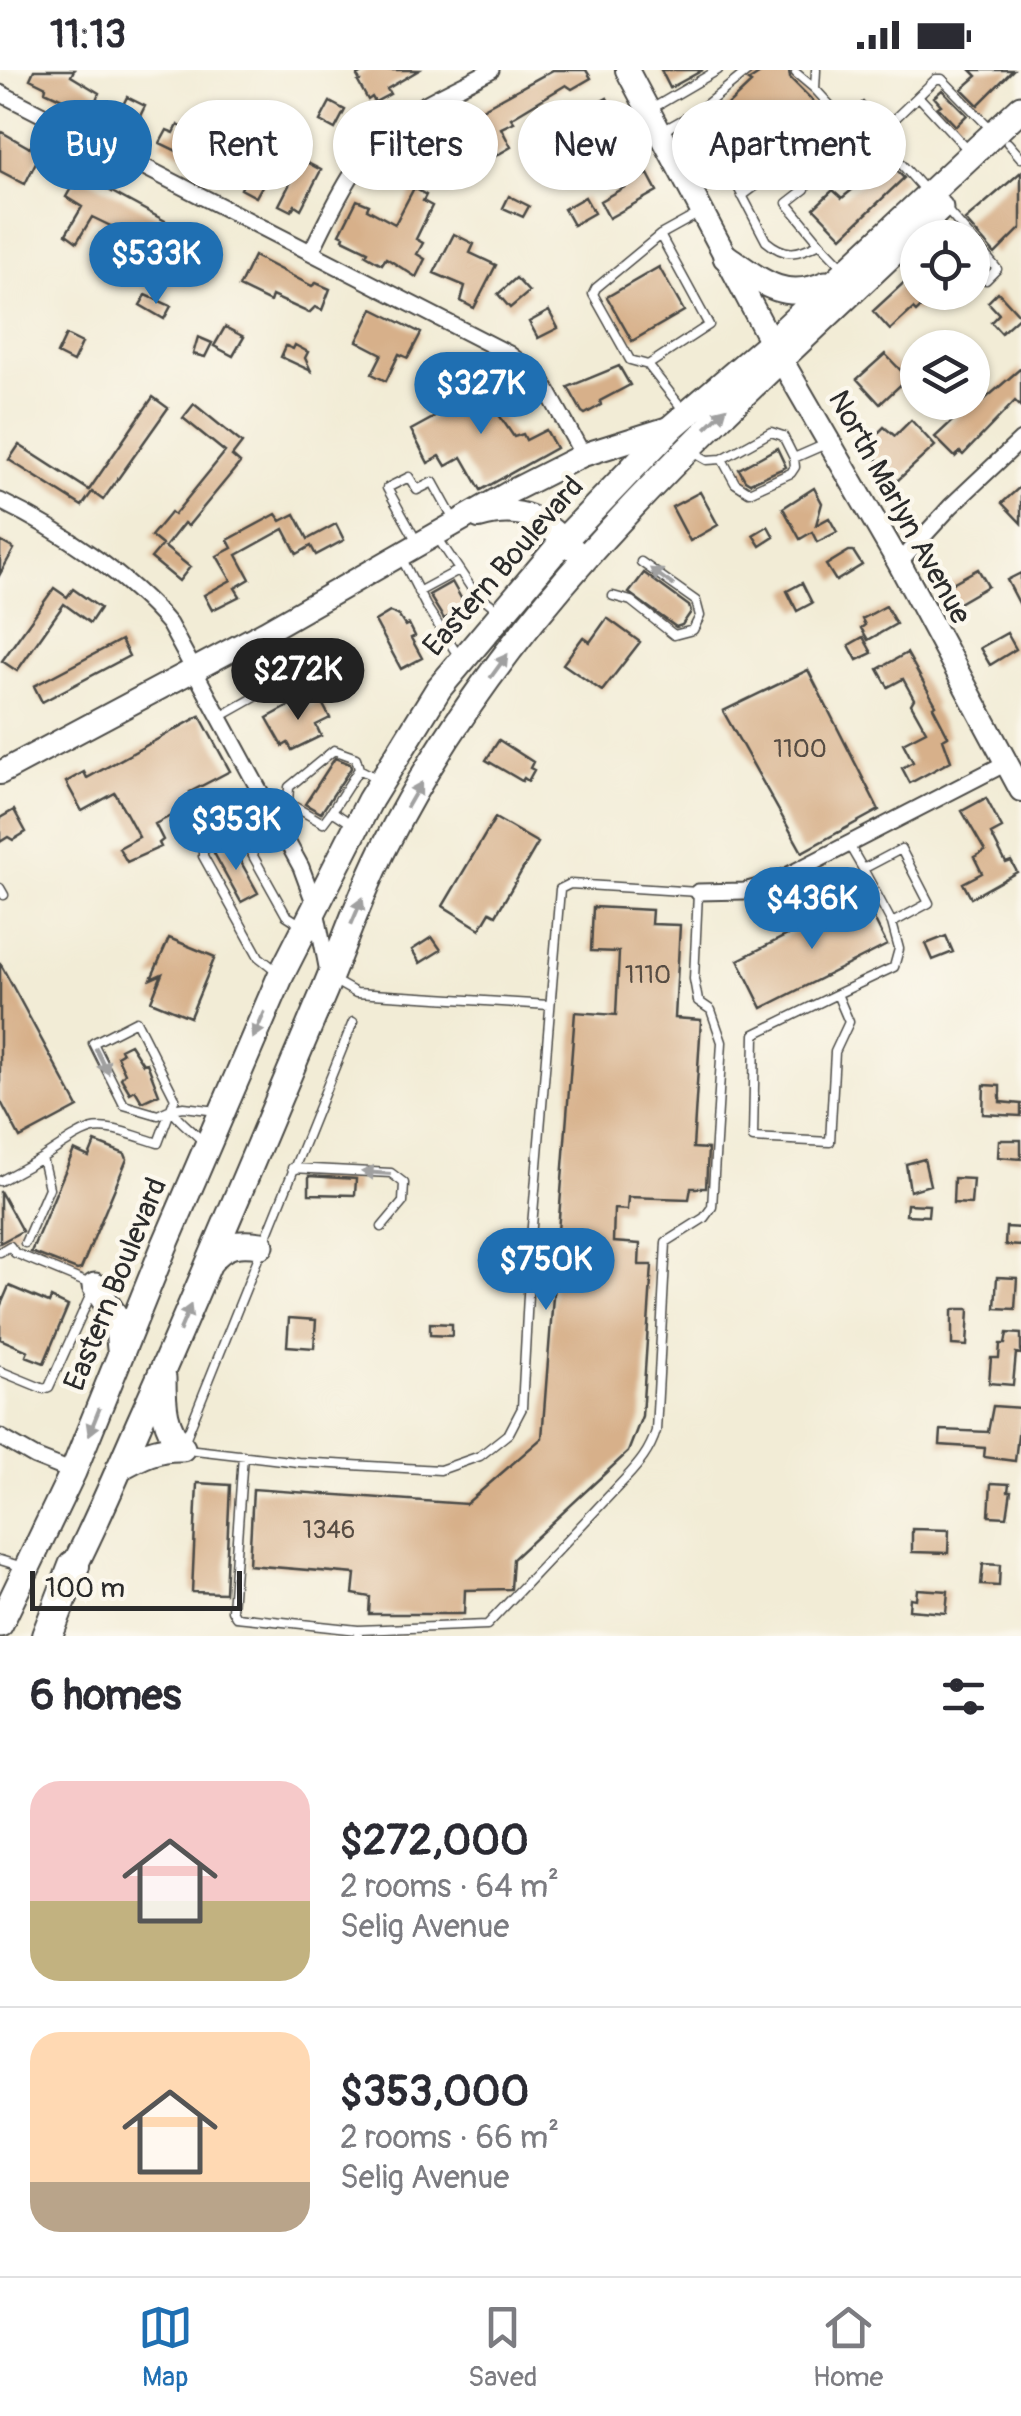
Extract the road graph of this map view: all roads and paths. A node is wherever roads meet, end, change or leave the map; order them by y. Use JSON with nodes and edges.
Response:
{"nodes":[{"id":1,"x":491,"y":70,"type":"edge"},
{"id":2,"x":627,"y":70,"type":"edge"},
{"id":3,"x":718,"y":70,"type":"edge"},
{"id":4,"x":748,"y":70,"type":"edge"},
{"id":5,"x":816,"y":70,"type":"edge"},
{"id":6,"x":796,"y":73,"type":"dead end"},
{"id":7,"x":816,"y":89,"type":"junction"},
{"id":8,"x":0,"y":94,"type":"edge"},
{"id":9,"x":918,"y":97,"type":"junction"},
{"id":10,"x":711,"y":100,"type":"edge"},
{"id":11,"x":826,"y":100,"type":"edge"},
{"id":12,"x":1021,"y":108,"type":"edge"},
{"id":13,"x":672,"y":117,"type":"edge"},
{"id":14,"x":654,"y":121,"type":"junction"},
{"id":15,"x":1011,"y":141,"type":"edge"},
{"id":16,"x":972,"y":154,"type":"junction"},
{"id":17,"x":739,"y":190,"type":"edge"},
{"id":18,"x":750,"y":190,"type":"edge"},
{"id":19,"x":803,"y":190,"type":"edge"},
{"id":20,"x":742,"y":196,"type":"junction"},
{"id":21,"x":936,"y":200,"type":"junction"},
{"id":22,"x":702,"y":212,"type":"junction"},
{"id":23,"x":955,"y":220,"type":"edge"},
{"id":24,"x":660,"y":235,"type":"junction"},
{"id":25,"x":820,"y":243,"type":"junction"},
{"id":26,"x":310,"y":252,"type":"junction"},
{"id":27,"x":726,"y":257,"type":"junction"},
{"id":28,"x":843,"y":275,"type":"junction"},
{"id":29,"x":777,"y":350,"type":"junction"},
{"id":30,"x":648,"y":365,"type":"junction"},
{"id":31,"x":682,"y":430,"type":"junction"},
{"id":32,"x":1021,"y":440,"type":"edge"},
{"id":33,"x":830,"y":442,"type":"junction"},
{"id":34,"x":584,"y":455,"type":"junction"},
{"id":35,"x":722,"y":458,"type":"junction"},
{"id":36,"x":794,"y":458,"type":"junction"},
{"id":37,"x":0,"y":501,"type":"edge"},
{"id":38,"x":428,"y":540,"type":"junction"},
{"id":39,"x":564,"y":540,"type":"junction"},
{"id":40,"x":584,"y":558,"type":"junction"},
{"id":41,"x":641,"y":562,"type":"dead end"},
{"id":42,"x":898,"y":563,"type":"junction"},
{"id":43,"x":457,"y":571,"type":"junction"},
{"id":44,"x":418,"y":592,"type":"junction"},
{"id":45,"x":612,"y":596,"type":"dead end"},
{"id":46,"x":502,"y":612,"type":"junction"},
{"id":47,"x":243,"y":644,"type":"junction"},
{"id":48,"x":462,"y":661,"type":"junction"},
{"id":49,"x":195,"y":670,"type":"junction"},
{"id":50,"x":220,"y":716,"type":"junction"},
{"id":51,"x":1006,"y":763,"type":"junction"},
{"id":52,"x":0,"y":773,"type":"edge"},
{"id":53,"x":371,"y":775,"type":"junction"},
{"id":54,"x":1021,"y":790,"type":"edge"},
{"id":55,"x":288,"y":804,"type":"junction"},
{"id":56,"x":332,"y":811,"type":"junction"},
{"id":57,"x":272,"y":812,"type":"junction"},
{"id":58,"x":356,"y":827,"type":"junction"},
{"id":59,"x":238,"y":829,"type":"junction"},
{"id":60,"x":849,"y":845,"type":"junction"},
{"id":61,"x":863,"y":869,"type":"junction"},
{"id":62,"x":698,"y":892,"type":"junction"},
{"id":63,"x":309,"y":916,"type":"junction"},
{"id":64,"x":892,"y":923,"type":"junction"},
{"id":65,"x":281,"y":974,"type":"junction"},
{"id":66,"x":329,"y":978,"type":"junction"},
{"id":67,"x":837,"y":994,"type":"junction"},
{"id":68,"x":548,"y":1005,"type":"junction"},
{"id":69,"x":353,"y":1022,"type":"dead end"},
{"id":70,"x":171,"y":1109,"type":"junction"},
{"id":71,"x":222,"y":1111,"type":"junction"},
{"id":72,"x":207,"y":1147,"type":"junction"},
{"id":73,"x":42,"y":1158,"type":"junction"},
{"id":74,"x":292,"y":1168,"type":"junction"},
{"id":75,"x":0,"y":1181,"type":"edge"},
{"id":76,"x":382,"y":1227,"type":"dead end"},
{"id":77,"x":25,"y":1242,"type":"dead end"},
{"id":78,"x":261,"y":1245,"type":"junction"},
{"id":79,"x":0,"y":1252,"type":"edge"},
{"id":80,"x":156,"y":1266,"type":"junction"},
{"id":81,"x":207,"y":1266,"type":"junction"},
{"id":82,"x":95,"y":1286,"type":"junction"},
{"id":83,"x":121,"y":1356,"type":"junction"},
{"id":84,"x":163,"y":1370,"type":"junction"},
{"id":85,"x":0,"y":1371,"type":"edge"},
{"id":86,"x":0,"y":1437,"type":"edge"},
{"id":87,"x":182,"y":1448,"type":"junction"},
{"id":88,"x":243,"y":1456,"type":"junction"},
{"id":89,"x":119,"y":1468,"type":"junction"},
{"id":90,"x":73,"y":1472,"type":"junction"},
{"id":91,"x":0,"y":1560,"type":"edge"},
{"id":92,"x":74,"y":1566,"type":"junction"},
{"id":93,"x":28,"y":1569,"type":"junction"},
{"id":94,"x":0,"y":1624,"type":"edge"},
{"id":95,"x":358,"y":1633,"type":"edge"},
{"id":96,"x":35,"y":1636,"type":"edge"},
{"id":97,"x":48,"y":1636,"type":"edge"}],
"edges":[{"from":1,"to":26,"type":"street"},
{"from":2,"to":14,"type":"street","name":"North Marlyn Avenue"},
{"from":3,"to":14,"type":"lane"},
{"from":4,"to":10,"type":"lane"},
{"from":5,"to":7,"type":"lane"},
{"from":6,"to":7,"type":"lane"},
{"from":7,"to":11,"type":"lane"},
{"from":8,"to":26,"type":"street"},
{"from":9,"to":15,"type":"lane"},
{"from":9,"to":16,"type":"lane"},
{"from":9,"to":21,"type":"lane"},
{"from":12,"to":15,"type":"main road","name":"Eastern Boulevard"},
{"from":13,"to":14,"type":"lane"},
{"from":14,"to":22,"type":"street","name":"North Marlyn Avenue"},
{"from":15,"to":16,"type":"main road","name":"Eastern Boulevard"},
{"from":15,"to":21,"type":"main road","name":"Eastern Boulevard"},
{"from":16,"to":21,"type":"main road","name":"Eastern Boulevard"},
{"from":17,"to":20,"type":"lane"},
{"from":18,"to":20,"type":"lane"},
{"from":19,"to":25,"type":"lane"},
{"from":20,"to":25,"type":"lane"},
{"from":21,"to":23,"type":"lane"},
{"from":21,"to":28,"type":"main road","name":"Eastern Boulevard"},
{"from":21,"to":29,"type":"main road","name":"Eastern Boulevard"},
{"from":22,"to":24,"type":"lane"},
{"from":22,"to":27,"type":"street","name":"North Marlyn Avenue"},
{"from":24,"to":30,"type":"lane"},
{"from":24,"to":30,"type":"lane"},
{"from":25,"to":28,"type":"lane"},
{"from":26,"to":34,"type":"street"},
{"from":27,"to":28,"type":"main road"},
{"from":27,"to":29,"type":"street","name":"North Marlyn Avenue"},
{"from":28,"to":29,"type":"main road","name":"Eastern Boulevard"},
{"from":29,"to":31,"type":"main road","name":"Eastern Boulevard"},
{"from":29,"to":33,"type":"street","name":"North Marlyn Avenue"},
{"from":30,"to":31,"type":"lane"},
{"from":31,"to":34,"type":"street"},
{"from":31,"to":35,"type":"lane"},
{"from":31,"to":39,"type":"main road","name":"Eastern Boulevard"},
{"from":31,"to":40,"type":"main road","name":"Eastern Boulevard"},
{"from":32,"to":42,"type":"street"},
{"from":33,"to":36,"type":"lane"},
{"from":33,"to":42,"type":"street","name":"North Marlyn Avenue"},
{"from":34,"to":38,"type":"street"},
{"from":35,"to":36,"type":"lane"},
{"from":35,"to":36,"type":"lane"},
{"from":37,"to":49,"type":"street"},
{"from":38,"to":38,"type":"lane"},
{"from":38,"to":39,"type":"street"},
{"from":38,"to":43,"type":"lane"},
{"from":38,"to":44,"type":"lane"},
{"from":38,"to":47,"type":"street"},
{"from":39,"to":40,"type":"street"},
{"from":39,"to":46,"type":"main road","name":"Eastern Boulevard"},
{"from":66,"to":40,"type":"main road","name":"Eastern Boulevard","one_way":true},
{"from":45,"to":41,"type":"lane","one_way":true},
{"from":42,"to":51,"type":"street","name":"North Marlyn Avenue"},
{"from":43,"to":44,"type":"lane"},
{"from":43,"to":46,"type":"lane"},
{"from":44,"to":48,"type":"lane"},
{"from":46,"to":48,"type":"main road","name":"Eastern Boulevard"},
{"from":47,"to":49,"type":"street"},
{"from":47,"to":50,"type":"lane"},
{"from":48,"to":53,"type":"main road","name":"Eastern Boulevard"},
{"from":49,"to":50,"type":"street"},
{"from":49,"to":52,"type":"street"},
{"from":50,"to":57,"type":"street"},
{"from":51,"to":54,"type":"street","name":"North Marlyn Avenue"},
{"from":51,"to":60,"type":"street"},
{"from":53,"to":55,"type":"lane"},
{"from":53,"to":56,"type":"lane"},
{"from":53,"to":58,"type":"main road","name":"Eastern Boulevard"},
{"from":55,"to":56,"type":"lane"},
{"from":55,"to":57,"type":"lane"},
{"from":56,"to":58,"type":"lane"},
{"from":57,"to":59,"type":"lane"},
{"from":57,"to":63,"type":"street"},
{"from":58,"to":63,"type":"main road","name":"Eastern Boulevard"},
{"from":59,"to":63,"type":"lane"},
{"from":59,"to":65,"type":"lane"},
{"from":60,"to":61,"type":"lane"},
{"from":60,"to":62,"type":"street"},
{"from":61,"to":64,"type":"lane"},
{"from":61,"to":64,"type":"lane"},
{"from":62,"to":68,"type":"lane"},
{"from":62,"to":95,"type":"lane"},
{"from":63,"to":65,"type":"main road","name":"Eastern Boulevard"},
{"from":63,"to":66,"type":"street"},
{"from":64,"to":67,"type":"lane"},
{"from":65,"to":71,"type":"main road","name":"Eastern Boulevard","one_way":true},
{"from":66,"to":68,"type":"lane"},
{"from":66,"to":81,"type":"main road","name":"Eastern Boulevard"},
{"from":67,"to":67,"type":"lane"},
{"from":68,"to":88,"type":"lane"},
{"from":69,"to":74,"type":"lane"},
{"from":70,"to":70,"type":"lane","one_way":true},
{"from":70,"to":71,"type":"lane"},
{"from":70,"to":72,"type":"lane"},
{"from":70,"to":73,"type":"lane"},
{"from":71,"to":72,"type":"main road","name":"Eastern Boulevard"},
{"from":72,"to":80,"type":"main road","name":"Eastern Boulevard"},
{"from":73,"to":75,"type":"lane"},
{"from":73,"to":77,"type":"lane"},
{"from":76,"to":74,"type":"lane","one_way":true},
{"from":74,"to":78,"type":"lane"},
{"from":78,"to":81,"type":"main road"},
{"from":78,"to":87,"type":"lane"},
{"from":79,"to":82,"type":"lane"},
{"from":80,"to":82,"type":"main road"},
{"from":80,"to":83,"type":"main road","name":"Eastern Boulevard"},
{"from":84,"to":81,"type":"main road","name":"Eastern Boulevard","one_way":true},
{"from":82,"to":83,"type":"main road"},
{"from":82,"to":85,"type":"lane"},
{"from":83,"to":90,"type":"main road","name":"Eastern Boulevard","one_way":true},
{"from":84,"to":87,"type":"main road"},
{"from":84,"to":89,"type":"main road","name":"Eastern Boulevard"},
{"from":86,"to":90,"type":"street"},
{"from":87,"to":88,"type":"lane"},
{"from":87,"to":89,"type":"main road"},
{"from":88,"to":95,"type":"lane"},
{"from":89,"to":92,"type":"main road","name":"Eastern Boulevard"},
{"from":90,"to":93,"type":"main road","name":"Eastern Boulevard"},
{"from":91,"to":93,"type":"lane"},
{"from":92,"to":96,"type":"main road","name":"Eastern Boulevard"},
{"from":92,"to":97,"type":"highway"},
{"from":93,"to":94,"type":"main road","name":"Eastern Boulevard"}]}
